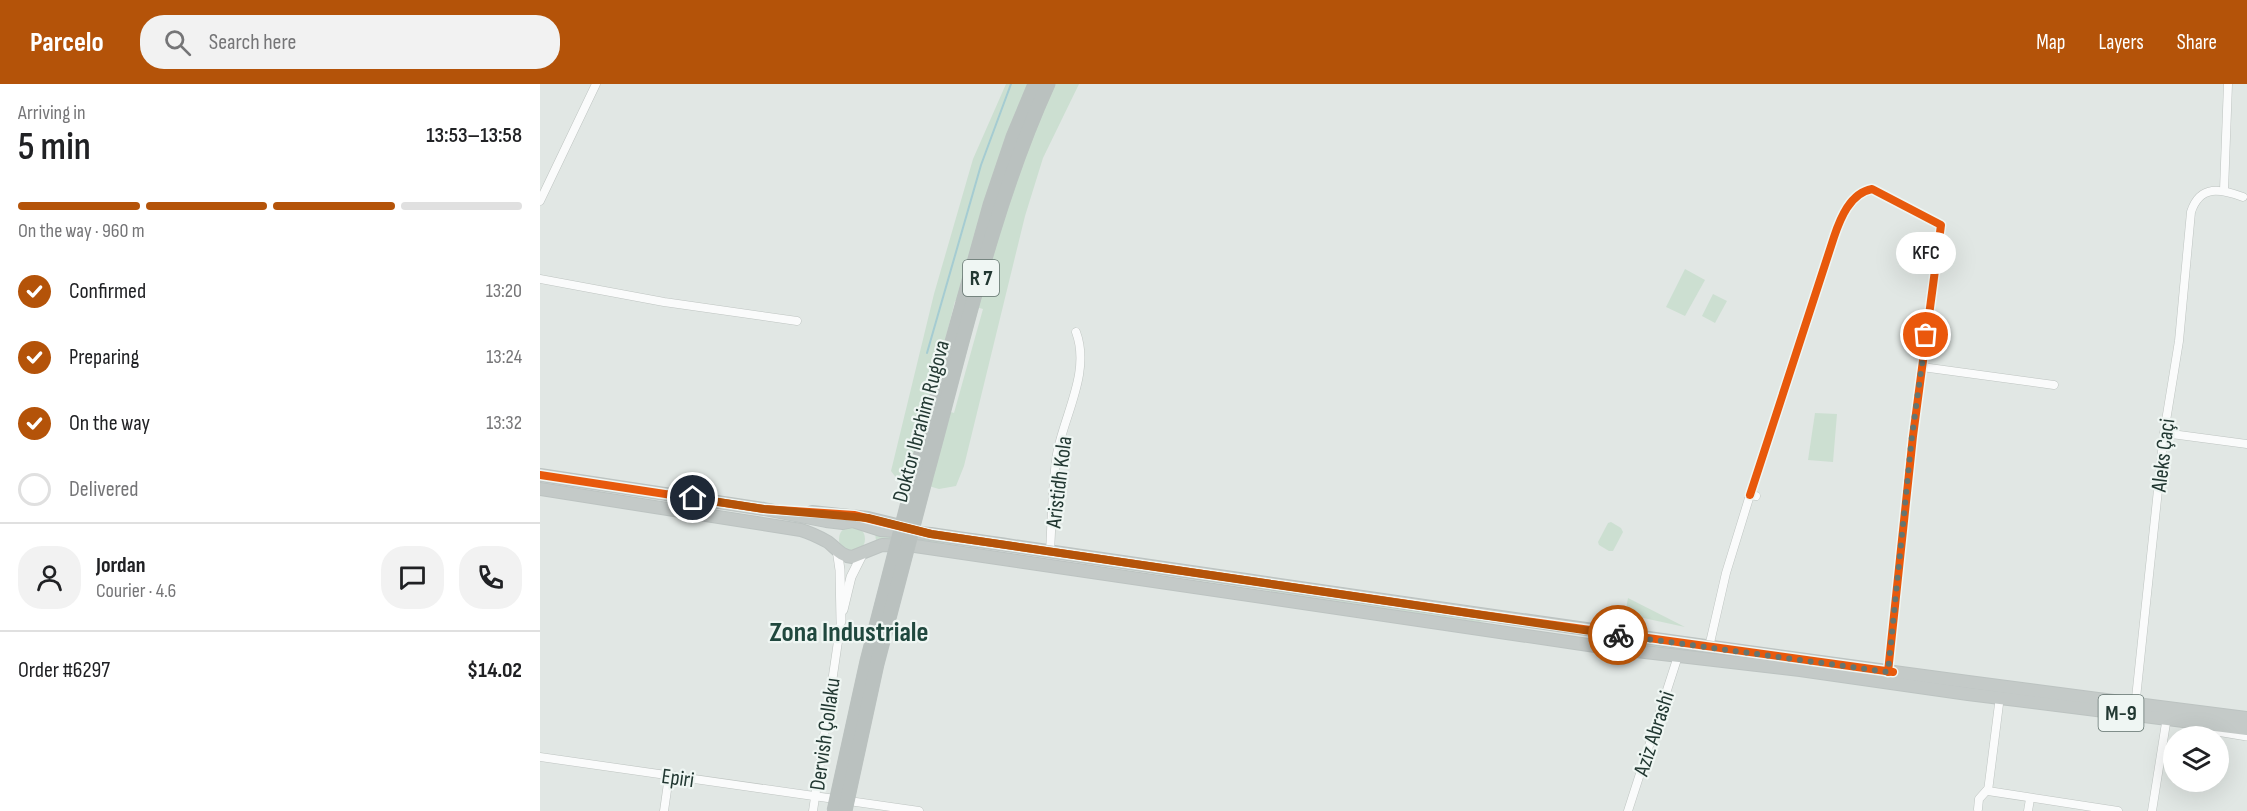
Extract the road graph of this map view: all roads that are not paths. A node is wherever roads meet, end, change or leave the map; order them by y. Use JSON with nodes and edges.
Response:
{"nodes":[{"id":1,"x":596,"y":84,"type":"edge"},
{"id":2,"x":1035,"y":84,"type":"edge"},
{"id":3,"x":1048,"y":84,"type":"edge"},
{"id":4,"x":2228,"y":84,"type":"edge"},
{"id":5,"x":2224,"y":190,"type":"junction"},
{"id":6,"x":2243,"y":197,"type":"dead end"},
{"id":7,"x":540,"y":201,"type":"edge"},
{"id":8,"x":540,"y":279,"type":"edge"},
{"id":9,"x":797,"y":321,"type":"dead end"},
{"id":10,"x":1076,"y":332,"type":"dead end"},
{"id":11,"x":1922,"y":367,"type":"junction"},
{"id":12,"x":2054,"y":385,"type":"dead end"},
{"id":13,"x":2164,"y":433,"type":"junction"},
{"id":14,"x":2247,"y":444,"type":"edge"},
{"id":15,"x":540,"y":475,"type":"edge"},
{"id":16,"x":920,"y":476,"type":"junction"},
{"id":17,"x":540,"y":489,"type":"edge"},
{"id":18,"x":764,"y":509,"type":"junction"},
{"id":19,"x":843,"y":524,"type":"junction"},
{"id":20,"x":863,"y":525,"type":"junction"},
{"id":21,"x":931,"y":534,"type":"junction"},
{"id":22,"x":836,"y":549,"type":"junction"},
{"id":23,"x":1050,"y":551,"type":"junction"},
{"id":24,"x":865,"y":552,"type":"junction"},
{"id":25,"x":841,"y":621,"type":"junction"},
{"id":26,"x":1709,"y":647,"type":"junction"},
{"id":27,"x":1678,"y":656,"type":"junction"},
{"id":28,"x":1890,"y":672,"type":"junction"},
{"id":29,"x":1996,"y":698,"type":"junction"},
{"id":30,"x":2136,"y":698,"type":"junction"},
{"id":31,"x":2087,"y":711,"type":"junction"},
{"id":32,"x":2247,"y":712,"type":"edge"},
{"id":33,"x":2247,"y":718,"type":"edge"},
{"id":34,"x":2166,"y":723,"type":"junction"},
{"id":35,"x":2247,"y":729,"type":"edge"},
{"id":36,"x":2247,"y":736,"type":"edge"},
{"id":37,"x":540,"y":757,"type":"edge"},
{"id":38,"x":669,"y":776,"type":"junction"},
{"id":39,"x":1987,"y":790,"type":"junction"},
{"id":40,"x":816,"y":796,"type":"junction"},
{"id":41,"x":2030,"y":799,"type":"junction"},
{"id":42,"x":2059,"y":807,"type":"edge"},
{"id":43,"x":1978,"y":809,"type":"dead end"},
{"id":44,"x":664,"y":811,"type":"edge"},
{"id":45,"x":813,"y":811,"type":"edge"},
{"id":46,"x":834,"y":811,"type":"edge"},
{"id":47,"x":845,"y":811,"type":"edge"},
{"id":48,"x":919,"y":811,"type":"edge"},
{"id":49,"x":1628,"y":811,"type":"edge"},
{"id":50,"x":2028,"y":811,"type":"edge"},
{"id":51,"x":2118,"y":811,"type":"edge"},
{"id":52,"x":2151,"y":811,"type":"edge"}],
"edges":[{"from":1,"to":7,"type":"street"},
{"from":2,"to":16,"type":"highway","name":"Doktor Ibrahim Rugova","number":"R 7"},
{"from":3,"to":16,"type":"highway","name":"Doktor Ibrahim Rugova","number":"R 7"},
{"from":4,"to":5,"type":"street"},
{"from":5,"to":6,"type":"street"},
{"from":5,"to":13,"type":"street","name":"Aleks Çaçi"},
{"from":8,"to":9,"type":"street"},
{"from":10,"to":23,"type":"street","name":"Aristidh Kola"},
{"from":11,"to":12,"type":"street"},
{"from":11,"to":26,"type":"street"},
{"from":11,"to":28,"type":"street"},
{"from":13,"to":14,"type":"street"},
{"from":13,"to":30,"type":"street","name":"Aleks Çaçi"},
{"from":15,"to":18,"type":"highway"},
{"from":16,"to":46,"type":"highway","name":"Doktor Ibrahim Rugova","number":"R 7","bridge":true},
{"from":16,"to":47,"type":"highway","name":"Doktor Ibrahim Rugova","number":"R 7","bridge":true},
{"from":17,"to":22,"type":"highway"},
{"from":18,"to":19,"type":"highway"},
{"from":18,"to":21,"type":"highway"},
{"from":19,"to":20,"type":"highway"},
{"from":19,"to":22,"type":"highway"},
{"from":20,"to":21,"type":"highway","number":"M-9"},
{"from":20,"to":24,"type":"highway"},
{"from":21,"to":23,"type":"highway","number":"M-9"},
{"from":22,"to":24,"type":"highway"},
{"from":22,"to":25,"type":"street"},
{"from":23,"to":26,"type":"highway","number":"M-9"},
{"from":24,"to":25,"type":"street"},
{"from":24,"to":27,"type":"highway","number":"M-9"},
{"from":25,"to":40,"type":"street","name":"Dervish Çollaku"},
{"from":26,"to":28,"type":"highway","number":"M-9"},
{"from":27,"to":29,"type":"highway","number":"M-9"},
{"from":27,"to":49,"type":"street","name":"Aziz Abrashi"},
{"from":28,"to":29,"type":"highway","number":"M-9"},
{"from":28,"to":30,"type":"street"},
{"from":29,"to":31,"type":"highway","number":"M-9"},
{"from":29,"to":33,"type":"highway","number":"M-9"},
{"from":29,"to":39,"type":"street"},
{"from":30,"to":32,"type":"street"},
{"from":31,"to":34,"type":"street"},
{"from":31,"to":35,"type":"highway","number":"M-9"},
{"from":34,"to":36,"type":"street"},
{"from":34,"to":52,"type":"street"},
{"from":37,"to":38,"type":"street","name":"Epiri"},
{"from":38,"to":40,"type":"street","name":"Epiri"},
{"from":38,"to":44,"type":"street"},
{"from":39,"to":41,"type":"street"},
{"from":39,"to":43,"type":"street"},
{"from":40,"to":45,"type":"street","name":"Dervish Çollaku"},
{"from":40,"to":48,"type":"street"},
{"from":41,"to":42,"type":"street"},
{"from":41,"to":50,"type":"street"},
{"from":42,"to":51,"type":"street"}]}
